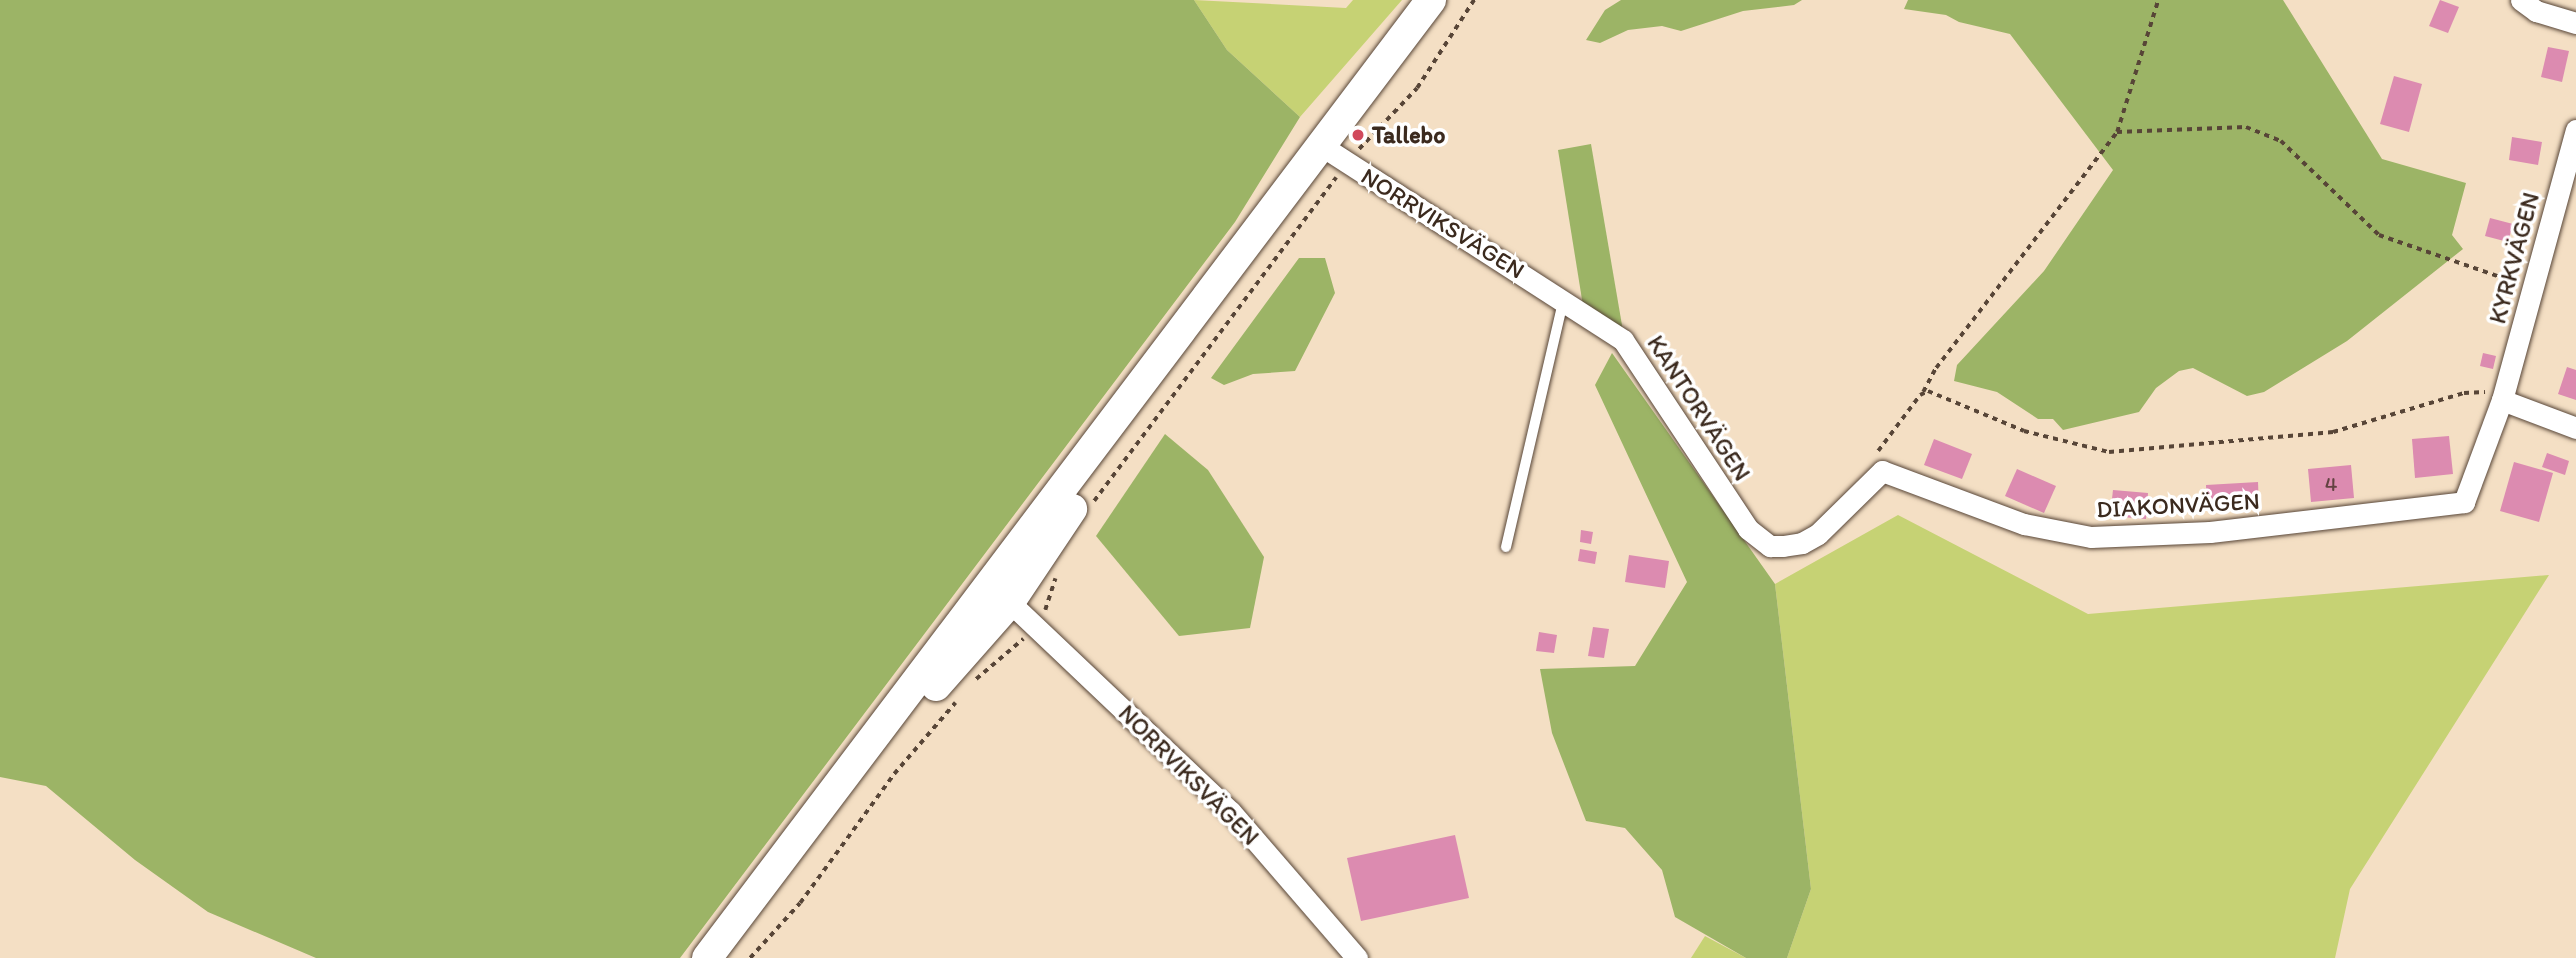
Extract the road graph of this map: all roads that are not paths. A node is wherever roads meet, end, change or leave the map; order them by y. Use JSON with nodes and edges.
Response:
{"nodes":[{"id":1,"x":1431,"y":0,"type":"edge"},
{"id":2,"x":2528,"y":5,"type":"edge"},
{"id":3,"x":2576,"y":23,"type":"edge"},
{"id":4,"x":2575,"y":137,"type":"edge"},
{"id":5,"x":1322,"y":146,"type":"junction"},
{"id":6,"x":1203,"y":302,"type":"junction"},
{"id":7,"x":1563,"y":303,"type":"junction"},
{"id":8,"x":2502,"y":400,"type":"junction"},
{"id":9,"x":2576,"y":428,"type":"edge"},
{"id":10,"x":1073,"y":477,"type":"junction"},
{"id":11,"x":1783,"y":546,"type":"joint"},
{"id":12,"x":1506,"y":547,"type":"dead end"},
{"id":13,"x":1001,"y":594,"type":"junction"},
{"id":14,"x":890,"y":715,"type":"junction"},
{"id":15,"x":778,"y":866,"type":"junction"},
{"id":16,"x":708,"y":958,"type":"edge"},
{"id":17,"x":1357,"y":958,"type":"edge"}],
"edges":[{"from":1,"to":5,"type":"street"},
{"from":2,"to":3,"type":"street"},
{"from":4,"to":8,"type":"street","name":"KYRKVÄGEN"},
{"from":5,"to":6,"type":"street"},
{"from":5,"to":7,"type":"street","name":"NORRVIKSVÄGEN"},
{"from":6,"to":10,"type":"street"},
{"from":6,"to":13,"type":"street"},
{"from":7,"to":11,"type":"street","name":"KANTORVÄGEN"},
{"from":7,"to":12,"type":"lane"},
{"from":8,"to":9,"type":"street"},
{"from":8,"to":11,"type":"street","name":"DIAKONVÄGEN"},
{"from":10,"to":13,"type":"street"},
{"from":10,"to":14,"type":"street"},
{"from":13,"to":14,"type":"street"},
{"from":13,"to":15,"type":"street"},
{"from":13,"to":17,"type":"street","name":"NORRVIKSVÄGEN"},
{"from":14,"to":15,"type":"street"},
{"from":15,"to":16,"type":"street"}]}
